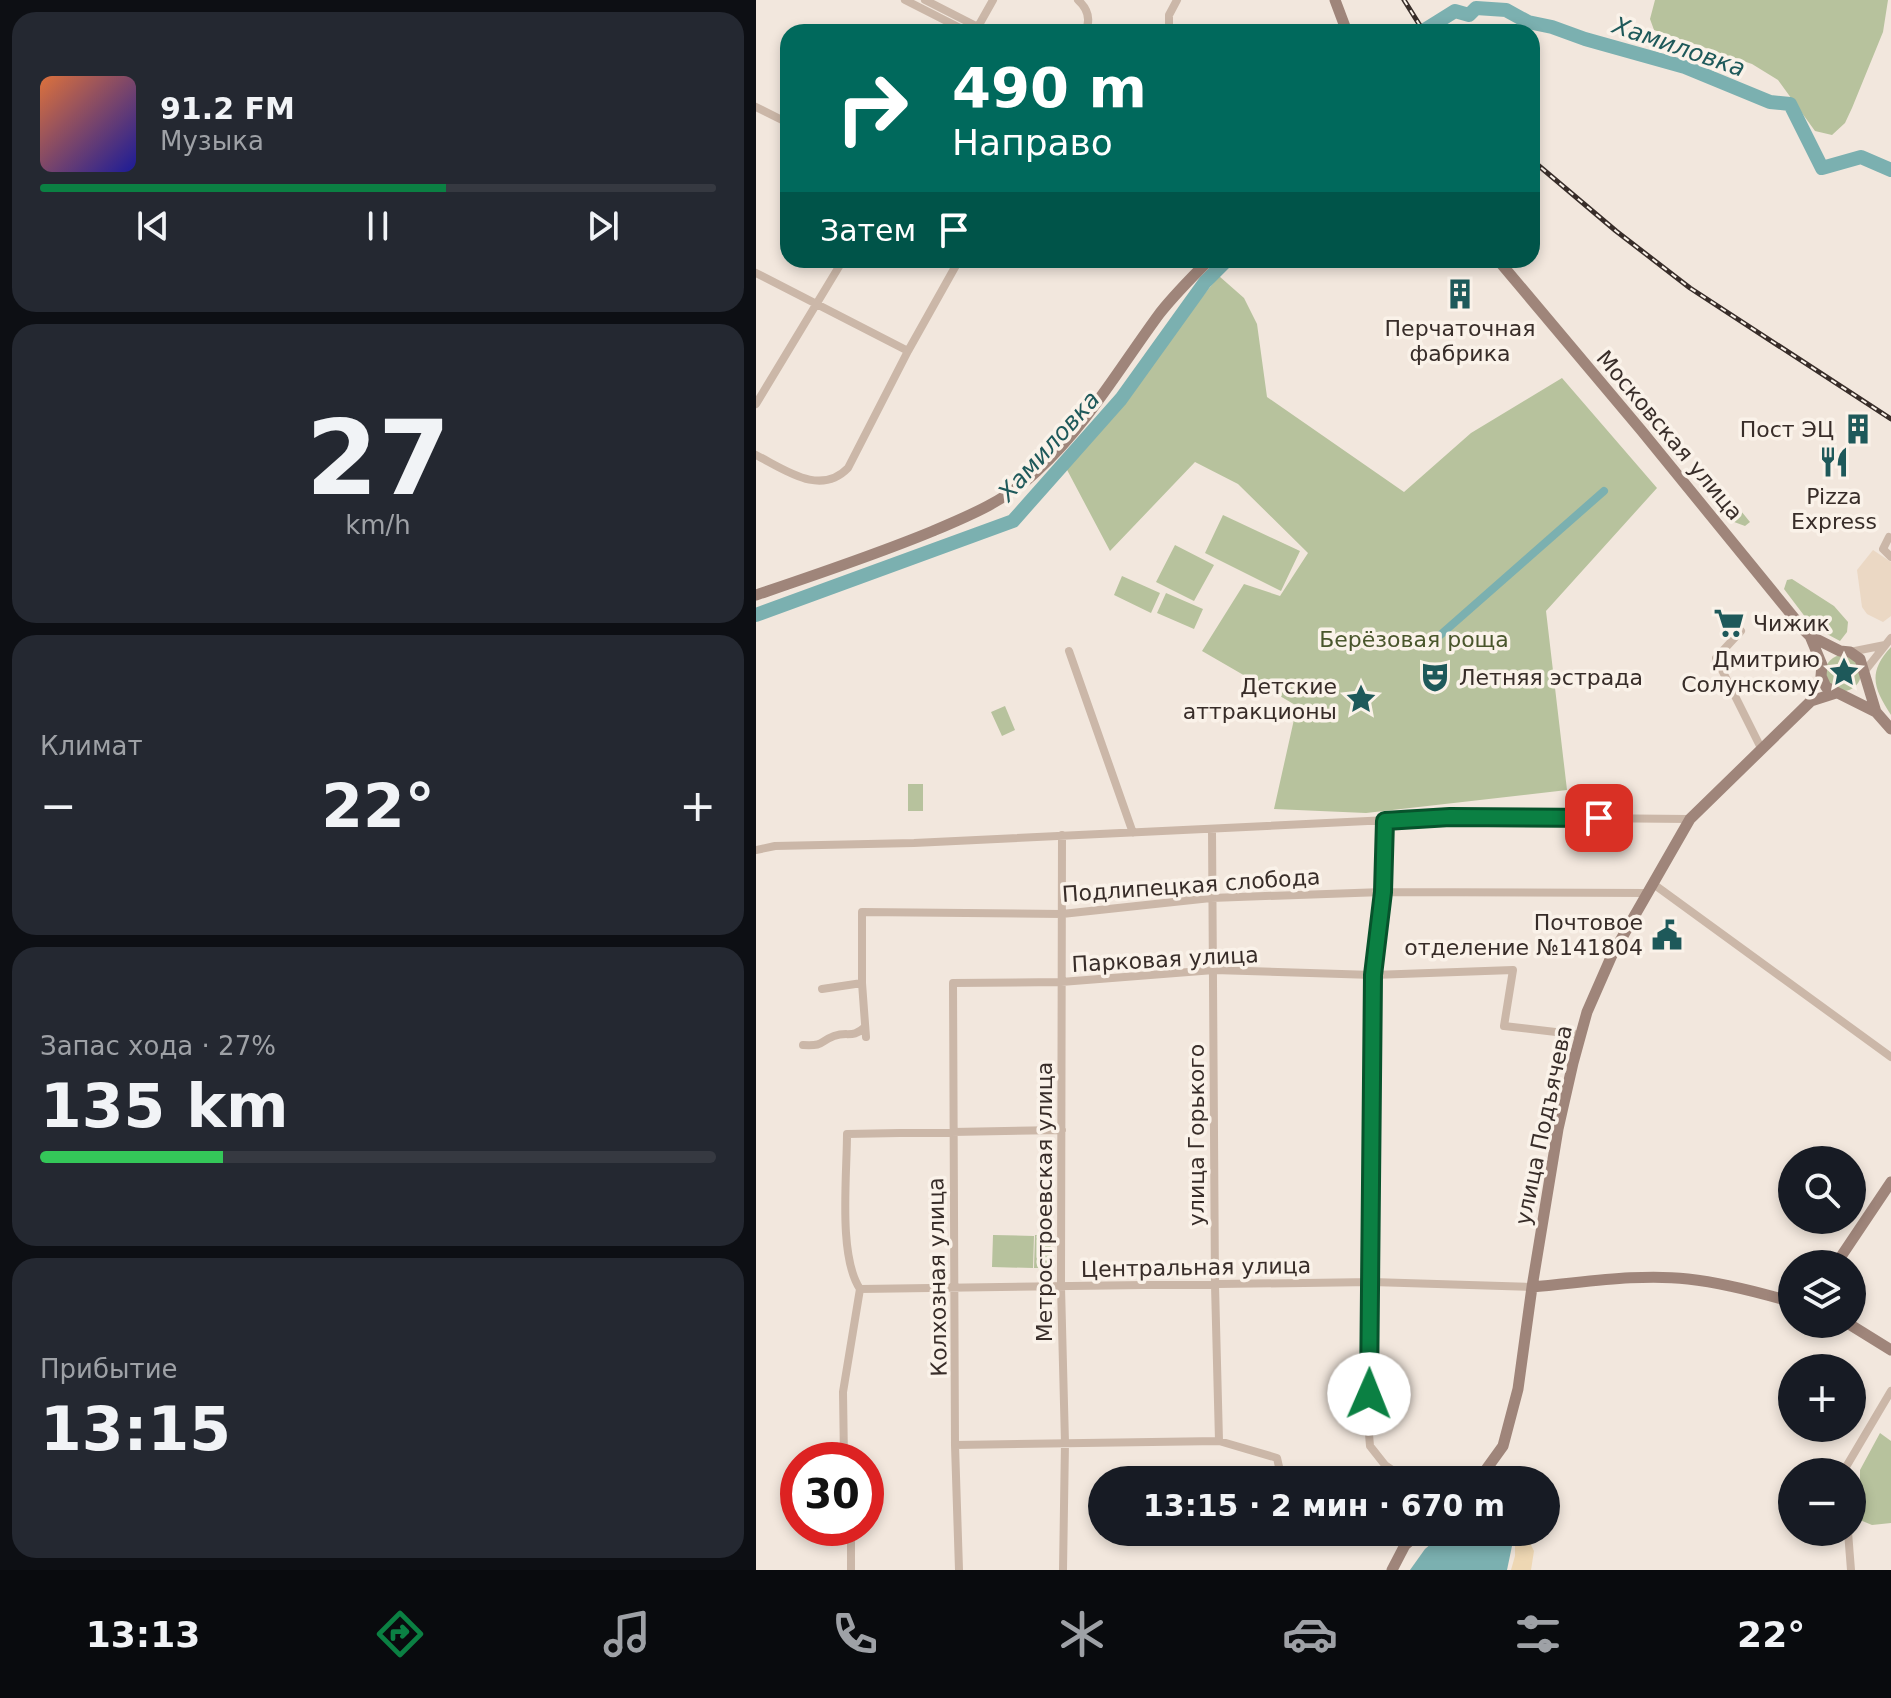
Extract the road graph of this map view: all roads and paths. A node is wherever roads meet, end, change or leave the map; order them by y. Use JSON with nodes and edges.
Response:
{"nodes":[{"id":1,"x":905,"y":0,"type":"edge"},
{"id":2,"x":925,"y":0,"type":"edge"},
{"id":3,"x":993,"y":0,"type":"edge"},
{"id":4,"x":1078,"y":0,"type":"edge"},
{"id":5,"x":1177,"y":0,"type":"edge"},
{"id":6,"x":1335,"y":0,"type":"edge"},
{"id":7,"x":952,"y":24,"type":"edge"},
{"id":8,"x":965,"y":24,"type":"edge"},
{"id":9,"x":981,"y":24,"type":"edge"},
{"id":10,"x":1086,"y":24,"type":"edge"},
{"id":11,"x":1169,"y":24,"type":"edge"},
{"id":12,"x":1341,"y":24,"type":"edge"},
{"id":13,"x":756,"y":107,"type":"edge"},
{"id":14,"x":780,"y":119,"type":"edge"},
{"id":15,"x":838,"y":268,"type":"edge"},
{"id":16,"x":955,"y":268,"type":"edge"},
{"id":17,"x":1202,"y":268,"type":"edge"},
{"id":18,"x":1505,"y":268,"type":"edge"},
{"id":19,"x":756,"y":273,"type":"edge"},
{"id":20,"x":816,"y":304,"type":"junction"},
{"id":21,"x":908,"y":351,"type":"junction"},
{"id":22,"x":756,"y":404,"type":"edge"},
{"id":23,"x":756,"y":455,"type":"edge"},
{"id":24,"x":1890,"y":536,"type":"edge"},
{"id":25,"x":1891,"y":557,"type":"edge"},
{"id":26,"x":756,"y":595,"type":"edge"},
{"id":27,"x":1741,"y":631,"type":"dead end"},
{"id":28,"x":1810,"y":636,"type":"junction"},
{"id":29,"x":1888,"y":641,"type":"edge"},
{"id":30,"x":1069,"y":651,"type":"dead end"},
{"id":31,"x":1845,"y":651,"type":"junction"},
{"id":32,"x":1822,"y":670,"type":"junction"},
{"id":33,"x":1864,"y":674,"type":"junction"},
{"id":34,"x":1840,"y":694,"type":"junction"},
{"id":35,"x":1813,"y":699,"type":"junction"},
{"id":36,"x":1876,"y":712,"type":"junction"},
{"id":37,"x":1891,"y":729,"type":"edge"},
{"id":38,"x":1761,"y":748,"type":"junction"},
{"id":39,"x":1690,"y":819,"type":"junction"},
{"id":40,"x":1385,"y":821,"type":"junction"},
{"id":41,"x":1212,"y":830,"type":"junction"},
{"id":42,"x":1133,"y":833,"type":"junction"},
{"id":43,"x":1062,"y":835,"type":"junction"},
{"id":44,"x":756,"y":850,"type":"edge"},
{"id":45,"x":1649,"y":888,"type":"junction"},
{"id":46,"x":1383,"y":892,"type":"junction"},
{"id":47,"x":1211,"y":898,"type":"junction"},
{"id":48,"x":1062,"y":914,"type":"junction"},
{"id":49,"x":1214,"y":970,"type":"junction"},
{"id":50,"x":1373,"y":975,"type":"junction"},
{"id":51,"x":1061,"y":982,"type":"junction"},
{"id":52,"x":862,"y":983,"type":"junction"},
{"id":53,"x":953,"y":983,"type":"joint"},
{"id":54,"x":822,"y":989,"type":"dead end"},
{"id":55,"x":865,"y":1027,"type":"junction"},
{"id":56,"x":1581,"y":1035,"type":"junction"},
{"id":57,"x":866,"y":1037,"type":"dead end"},
{"id":58,"x":803,"y":1045,"type":"dead end"},
{"id":59,"x":1891,"y":1057,"type":"edge"},
{"id":60,"x":1062,"y":1130,"type":"junction"},
{"id":61,"x":953,"y":1131,"type":"junction"},
{"id":62,"x":1891,"y":1182,"type":"edge"},
{"id":63,"x":1845,"y":1250,"type":"edge"},
{"id":64,"x":1372,"y":1282,"type":"junction"},
{"id":65,"x":1215,"y":1285,"type":"junction"},
{"id":66,"x":956,"y":1286,"type":"junction"},
{"id":67,"x":1061,"y":1287,"type":"junction"},
{"id":68,"x":1532,"y":1287,"type":"junction"},
{"id":69,"x":860,"y":1289,"type":"junction"},
{"id":70,"x":1778,"y":1298,"type":"edge"},
{"id":71,"x":1866,"y":1335,"type":"edge"},
{"id":72,"x":1891,"y":1350,"type":"edge"},
{"id":73,"x":1891,"y":1391,"type":"edge"},
{"id":74,"x":1219,"y":1441,"type":"junction"},
{"id":75,"x":844,"y":1442,"type":"edge"},
{"id":76,"x":1065,"y":1443,"type":"junction"},
{"id":77,"x":955,"y":1445,"type":"junction"},
{"id":78,"x":1851,"y":1458,"type":"edge"},
{"id":79,"x":1279,"y":1466,"type":"edge"},
{"id":80,"x":1386,"y":1466,"type":"edge"},
{"id":81,"x":1487,"y":1466,"type":"edge"},
{"id":82,"x":851,"y":1546,"type":"edge"},
{"id":83,"x":1404,"y":1546,"type":"edge"},
{"id":84,"x":1849,"y":1546,"type":"edge"},
{"id":85,"x":851,"y":1570,"type":"edge"},
{"id":86,"x":959,"y":1570,"type":"edge"},
{"id":87,"x":1063,"y":1570,"type":"edge"},
{"id":88,"x":1392,"y":1570,"type":"edge"},
{"id":89,"x":1851,"y":1570,"type":"edge"}],
"edges":[{"from":1,"to":7,"type":"street"},
{"from":2,"to":8,"type":"street"},
{"from":3,"to":9,"type":"street"},
{"from":4,"to":10,"type":"street"},
{"from":5,"to":11,"type":"street"},
{"from":6,"to":12,"type":"main road"},
{"from":13,"to":14,"type":"street"},
{"from":15,"to":20,"type":"street"},
{"from":16,"to":21,"type":"street"},
{"from":17,"to":26,"type":"main road"},
{"from":18,"to":28,"type":"main road","name":"Московская улица"},
{"from":19,"to":20,"type":"street"},
{"from":20,"to":21,"type":"street"},
{"from":20,"to":22,"type":"street"},
{"from":21,"to":23,"type":"street"},
{"from":24,"to":25,"type":"street"},
{"from":27,"to":38,"type":"street"},
{"from":28,"to":31,"type":"main road","name":"Московская улица"},
{"from":28,"to":32,"type":"main road","name":"Московская улица"},
{"from":29,"to":31,"type":"street"},
{"from":29,"to":33,"type":"street"},
{"from":30,"to":42,"type":"street"},
{"from":31,"to":32,"type":"main road"},
{"from":31,"to":33,"type":"main road","name":"Московская улица"},
{"from":32,"to":34,"type":"main road","name":"Московская улица"},
{"from":32,"to":35,"type":"main road","name":"улица Подъячева"},
{"from":33,"to":34,"type":"main road"},
{"from":33,"to":36,"type":"main road","name":"Московская улица"},
{"from":34,"to":35,"type":"main road","name":"улица Подъячева"},
{"from":34,"to":36,"type":"main road","name":"Московская улица"},
{"from":35,"to":38,"type":"main road","name":"улица Подъячева"},
{"from":36,"to":37,"type":"main road","name":"Московская улица"},
{"from":38,"to":39,"type":"main road","name":"улица Подъячева"},
{"from":39,"to":40,"type":"street"},
{"from":39,"to":45,"type":"main road","name":"улица Подъячева"},
{"from":40,"to":41,"type":"street"},
{"from":40,"to":46,"type":"street"},
{"from":41,"to":42,"type":"street"},
{"from":41,"to":47,"type":"street","name":"улица Горького"},
{"from":42,"to":43,"type":"street"},
{"from":43,"to":44,"type":"street"},
{"from":43,"to":48,"type":"street","name":"Метростроевская улица"},
{"from":45,"to":46,"type":"street","name":"Подлипецкая слобода"},
{"from":45,"to":56,"type":"main road","name":"улица Подъячева"},
{"from":45,"to":59,"type":"street"},
{"from":46,"to":47,"type":"street","name":"Подлипецкая слобода"},
{"from":46,"to":50,"type":"street"},
{"from":47,"to":48,"type":"street","name":"Подлипецкая слобода"},
{"from":47,"to":49,"type":"street","name":"улица Горького"},
{"from":48,"to":51,"type":"street","name":"Метростроевская улица"},
{"from":48,"to":52,"type":"street","name":"Подлипецкая слобода"},
{"from":49,"to":50,"type":"street","name":"Парковая улица"},
{"from":49,"to":51,"type":"street","name":"Парковая улица"},
{"from":49,"to":65,"type":"street","name":"улица Горького"},
{"from":50,"to":56,"type":"street","name":"Парковая улица"},
{"from":50,"to":64,"type":"street"},
{"from":51,"to":53,"type":"street","name":"Парковая улица"},
{"from":51,"to":60,"type":"street","name":"Метростроевская улица"},
{"from":52,"to":54,"type":"street"},
{"from":52,"to":55,"type":"street","name":"Подлипецкая слобода"},
{"from":53,"to":61,"type":"street","name":"Колхозная улица"},
{"from":55,"to":57,"type":"street","name":"Подлипецкая слобода"},
{"from":55,"to":58,"type":"street"},
{"from":56,"to":68,"type":"main road","name":"улица Подъячева"},
{"from":60,"to":61,"type":"street"},
{"from":60,"to":67,"type":"street","name":"Метростроевская улица"},
{"from":61,"to":66,"type":"street","name":"Колхозная улица"},
{"from":61,"to":69,"type":"street"},
{"from":62,"to":63,"type":"main road"},
{"from":64,"to":65,"type":"street","name":"Центральная улица"},
{"from":64,"to":68,"type":"street","name":"Центральная улица"},
{"from":64,"to":80,"type":"street"},
{"from":65,"to":67,"type":"street","name":"Центральная улица"},
{"from":65,"to":74,"type":"street","name":"улица Горького"},
{"from":66,"to":67,"type":"street","name":"Центральная улица"},
{"from":66,"to":69,"type":"street","name":"Центральная улица"},
{"from":66,"to":77,"type":"street","name":"Колхозная улица"},
{"from":67,"to":76,"type":"street","name":"Метростроевская улица"},
{"from":68,"to":70,"type":"main road"},
{"from":68,"to":81,"type":"main road","name":"улица Подъячева"},
{"from":69,"to":75,"type":"street"},
{"from":71,"to":72,"type":"main road"},
{"from":73,"to":78,"type":"street"},
{"from":74,"to":76,"type":"street"},
{"from":74,"to":79,"type":"street"},
{"from":76,"to":77,"type":"street"},
{"from":76,"to":87,"type":"street","name":"Метростроевская улица"},
{"from":77,"to":86,"type":"street","name":"Колхозная улица"},
{"from":82,"to":85,"type":"street"},
{"from":83,"to":88,"type":"main road"},
{"from":84,"to":89,"type":"street"}]}
